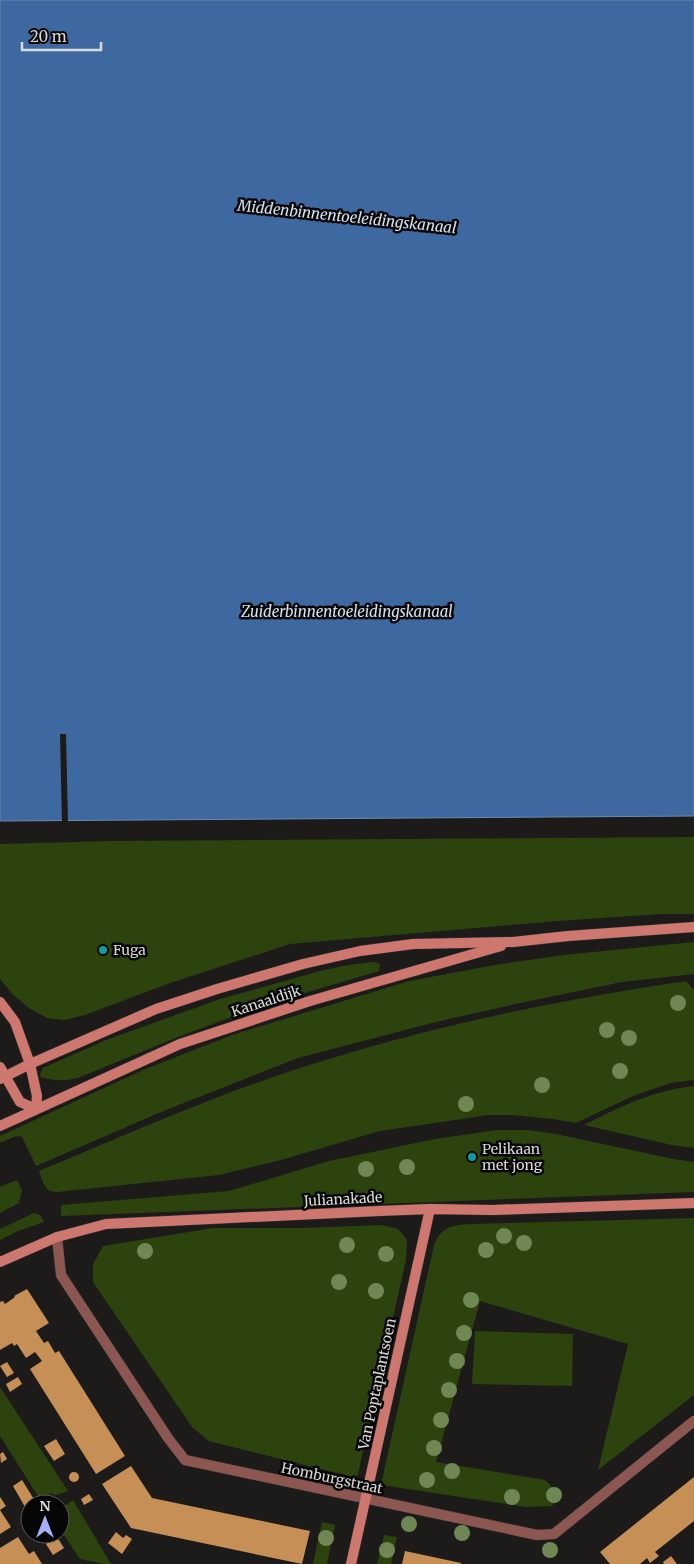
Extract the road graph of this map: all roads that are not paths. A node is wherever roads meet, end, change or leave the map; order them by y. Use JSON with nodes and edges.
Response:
{"nodes":[{"id":1,"x":694,"y":927,"type":"edge"},
{"id":2,"x":514,"y":942,"type":"junction"},
{"id":3,"x":0,"y":1002,"type":"edge"},
{"id":4,"x":30,"y":1064,"type":"junction"},
{"id":5,"x":2,"y":1074,"type":"edge"},
{"id":6,"x":36,"y":1108,"type":"junction"},
{"id":7,"x":0,"y":1126,"type":"edge"},
{"id":8,"x":694,"y":1203,"type":"edge"},
{"id":9,"x":430,"y":1209,"type":"junction"},
{"id":10,"x":57,"y":1237,"type":"junction"},
{"id":11,"x":0,"y":1262,"type":"edge"},
{"id":12,"x":694,"y":1421,"type":"edge"},
{"id":13,"x":366,"y":1499,"type":"junction"},
{"id":14,"x":351,"y":1564,"type":"edge"}],
"edges":[{"from":1,"to":2,"type":"main road","name":"Kanaaldijk"},
{"from":2,"to":4,"type":"main road","name":"Kanaaldijk"},
{"from":2,"to":6,"type":"main road","name":"Kanaaldijk"},
{"from":3,"to":4,"type":"main road"},
{"from":4,"to":5,"type":"main road","name":"Kanaaldijk"},
{"from":4,"to":6,"type":"main road"},
{"from":5,"to":6,"type":"main road","name":"Kanaaldijk"},
{"from":6,"to":7,"type":"main road"},
{"from":8,"to":9,"type":"main road","name":"Julianakade"},
{"from":9,"to":10,"type":"main road","name":"Julianakade"},
{"from":9,"to":13,"type":"main road","name":"Van Poptaplantsoen"},
{"from":10,"to":11,"type":"main road","name":"Julianakade"},
{"from":10,"to":13,"type":"street","name":"Homburgstraat"},
{"from":12,"to":13,"type":"street","name":"Homburgstraat"},
{"from":13,"to":14,"type":"main road","name":"Van Poptaplantsoen"}]}
